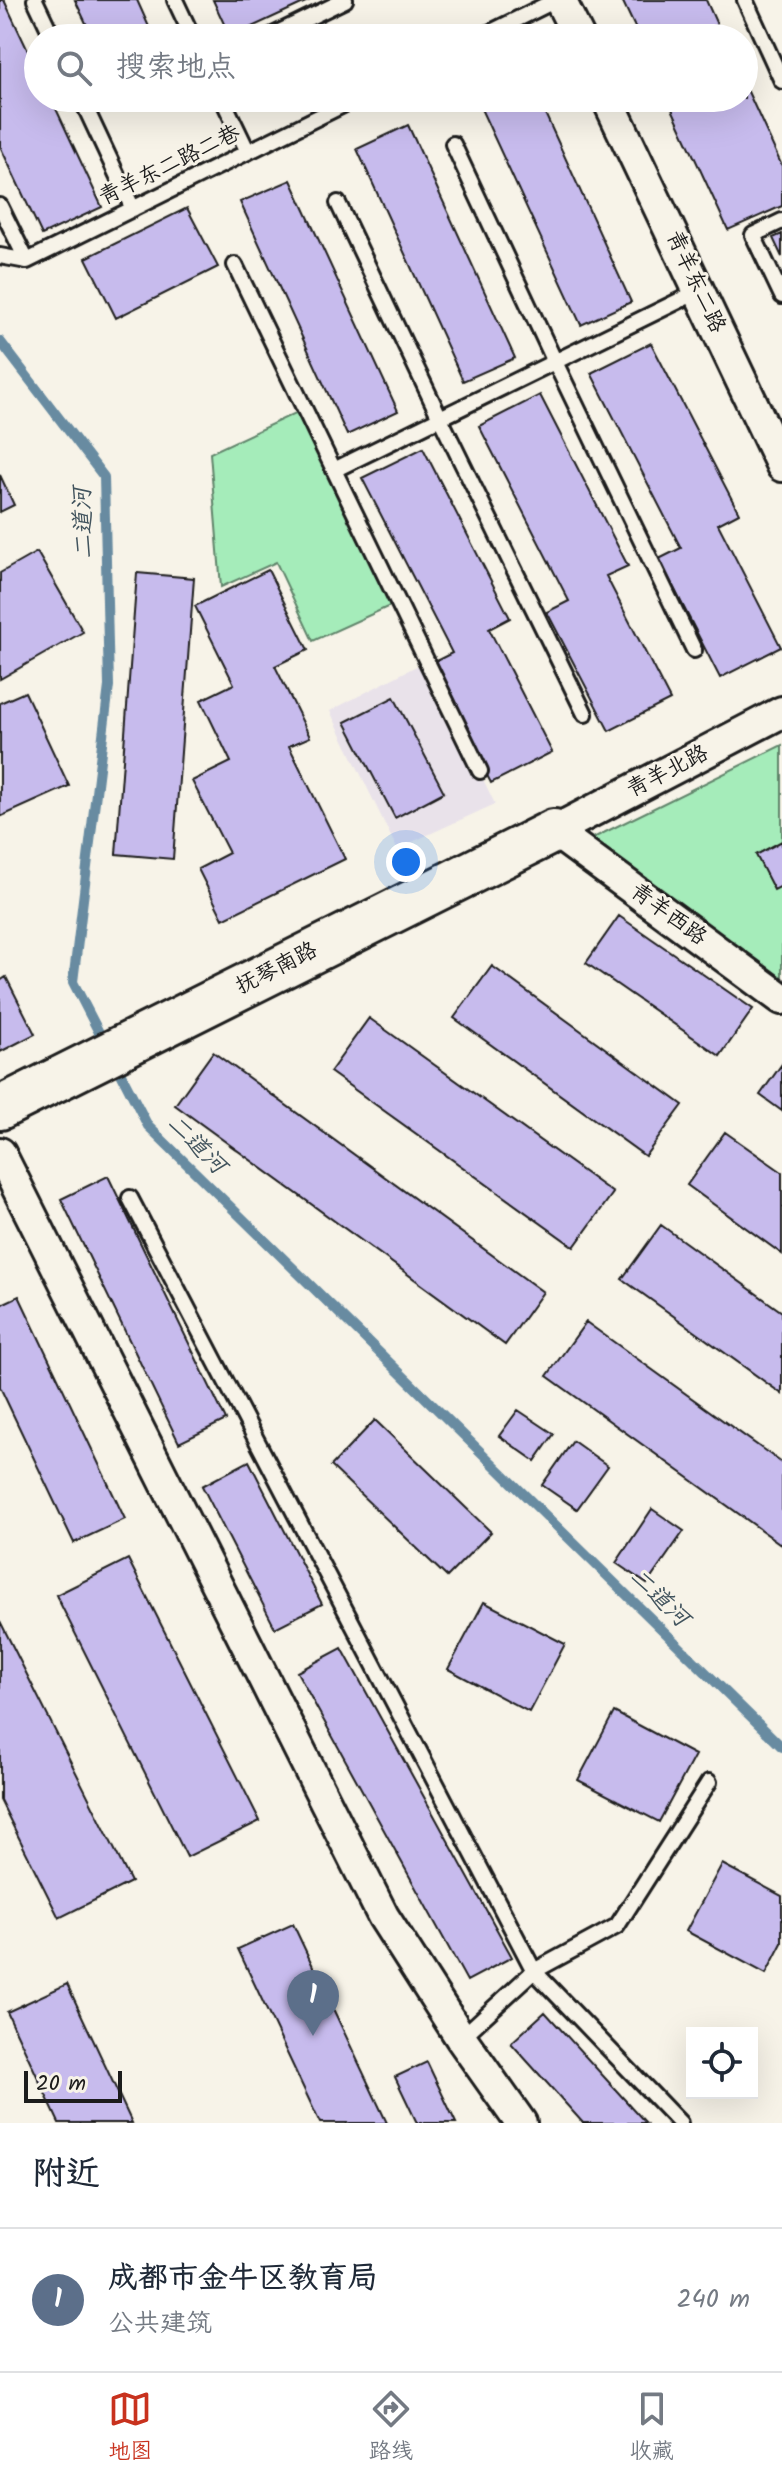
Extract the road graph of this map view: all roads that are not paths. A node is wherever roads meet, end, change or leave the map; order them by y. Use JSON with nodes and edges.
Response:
{"nodes":[{"id":1,"x":35,"y":0,"type":"edge"},
{"id":2,"x":175,"y":0,"type":"edge"},
{"id":3,"x":345,"y":0,"type":"edge"},
{"id":4,"x":558,"y":0,"type":"edge"},
{"id":5,"x":745,"y":0,"type":"edge"},
{"id":6,"x":46,"y":24,"type":"edge"},
{"id":7,"x":186,"y":24,"type":"edge"},
{"id":8,"x":296,"y":24,"type":"edge"},
{"id":9,"x":508,"y":24,"type":"edge"},
{"id":10,"x":571,"y":24,"type":"edge"},
{"id":11,"x":756,"y":24,"type":"edge"},
{"id":12,"x":758,"y":28,"type":"edge"},
{"id":13,"x":782,"y":81,"type":"edge"},
{"id":14,"x":88,"y":112,"type":"edge"},
{"id":15,"x":229,"y":112,"type":"edge"},
{"id":16,"x":329,"y":112,"type":"edge"},
{"id":17,"x":614,"y":112,"type":"edge"},
{"id":18,"x":453,"y":144,"type":"dead end"},
{"id":19,"x":248,"y":152,"type":"junction"},
{"id":20,"x":338,"y":203,"type":"dead end"},
{"id":21,"x":0,"y":206,"type":"edge"},
{"id":22,"x":133,"y":209,"type":"junction"},
{"id":23,"x":782,"y":221,"type":"edge"},
{"id":24,"x":0,"y":256,"type":"edge"},
{"id":25,"x":27,"y":261,"type":"junction"},
{"id":26,"x":235,"y":265,"type":"dead end"},
{"id":27,"x":699,"y":291,"type":"junction"},
{"id":28,"x":782,"y":296,"type":"edge"},
{"id":29,"x":555,"y":362,"type":"junction"},
{"id":30,"x":440,"y":418,"type":"junction"},
{"id":31,"x":782,"y":466,"type":"edge"},
{"id":32,"x":334,"y":470,"type":"junction"},
{"id":33,"x":694,"y":650,"type":"dead end"},
{"id":34,"x":782,"y":712,"type":"edge"},
{"id":35,"x":585,"y":714,"type":"dead end"},
{"id":36,"x":480,"y":771,"type":"dead end"},
{"id":37,"x":554,"y":831,"type":"junction"},
{"id":38,"x":782,"y":999,"type":"edge"},
{"id":39,"x":0,"y":1108,"type":"edge"},
{"id":40,"x":0,"y":1153,"type":"edge"},
{"id":41,"x":130,"y":1198,"type":"dead end"},
{"id":42,"x":709,"y":1782,"type":"dead end"},
{"id":43,"x":534,"y":1971,"type":"junction"},
{"id":44,"x":461,"y":2038,"type":"junction"},
{"id":45,"x":521,"y":2123,"type":"edge"},
{"id":46,"x":680,"y":2123,"type":"edge"}],
"edges":[{"from":1,"to":6,"type":"lane"},
{"from":2,"to":7,"type":"lane"},
{"from":3,"to":8,"type":"lane"},
{"from":4,"to":9,"type":"lane"},
{"from":4,"to":10,"type":"street"},
{"from":5,"to":11,"type":"lane"},
{"from":12,"to":13,"type":"lane"},
{"from":14,"to":22,"type":"lane"},
{"from":15,"to":19,"type":"lane"},
{"from":16,"to":19,"type":"lane","name":"青羊东二路二巷"},
{"from":17,"to":27,"type":"street","name":"青羊东二路"},
{"from":18,"to":29,"type":"lane"},
{"from":19,"to":22,"type":"lane","name":"青羊东二路二巷"},
{"from":20,"to":30,"type":"lane"},
{"from":21,"to":25,"type":"lane"},
{"from":22,"to":25,"type":"lane","name":"青羊东二路二巷"},
{"from":23,"to":28,"type":"lane"},
{"from":24,"to":25,"type":"lane"},
{"from":26,"to":32,"type":"lane"},
{"from":27,"to":29,"type":"lane"},
{"from":27,"to":31,"type":"street","name":"青羊东二路"},
{"from":29,"to":30,"type":"lane"},
{"from":29,"to":33,"type":"lane"},
{"from":30,"to":32,"type":"lane"},
{"from":30,"to":35,"type":"lane"},
{"from":32,"to":36,"type":"lane"},
{"from":34,"to":37,"type":"street","name":"青羊北路"},
{"from":37,"to":38,"type":"street","name":"青羊西路"},
{"from":37,"to":39,"type":"street","name":"抚琴南路"},
{"from":40,"to":44,"type":"street"},
{"from":41,"to":43,"type":"lane"},
{"from":42,"to":43,"type":"lane"},
{"from":43,"to":44,"type":"lane"},
{"from":43,"to":46,"type":"lane"},
{"from":44,"to":45,"type":"street"}]}
